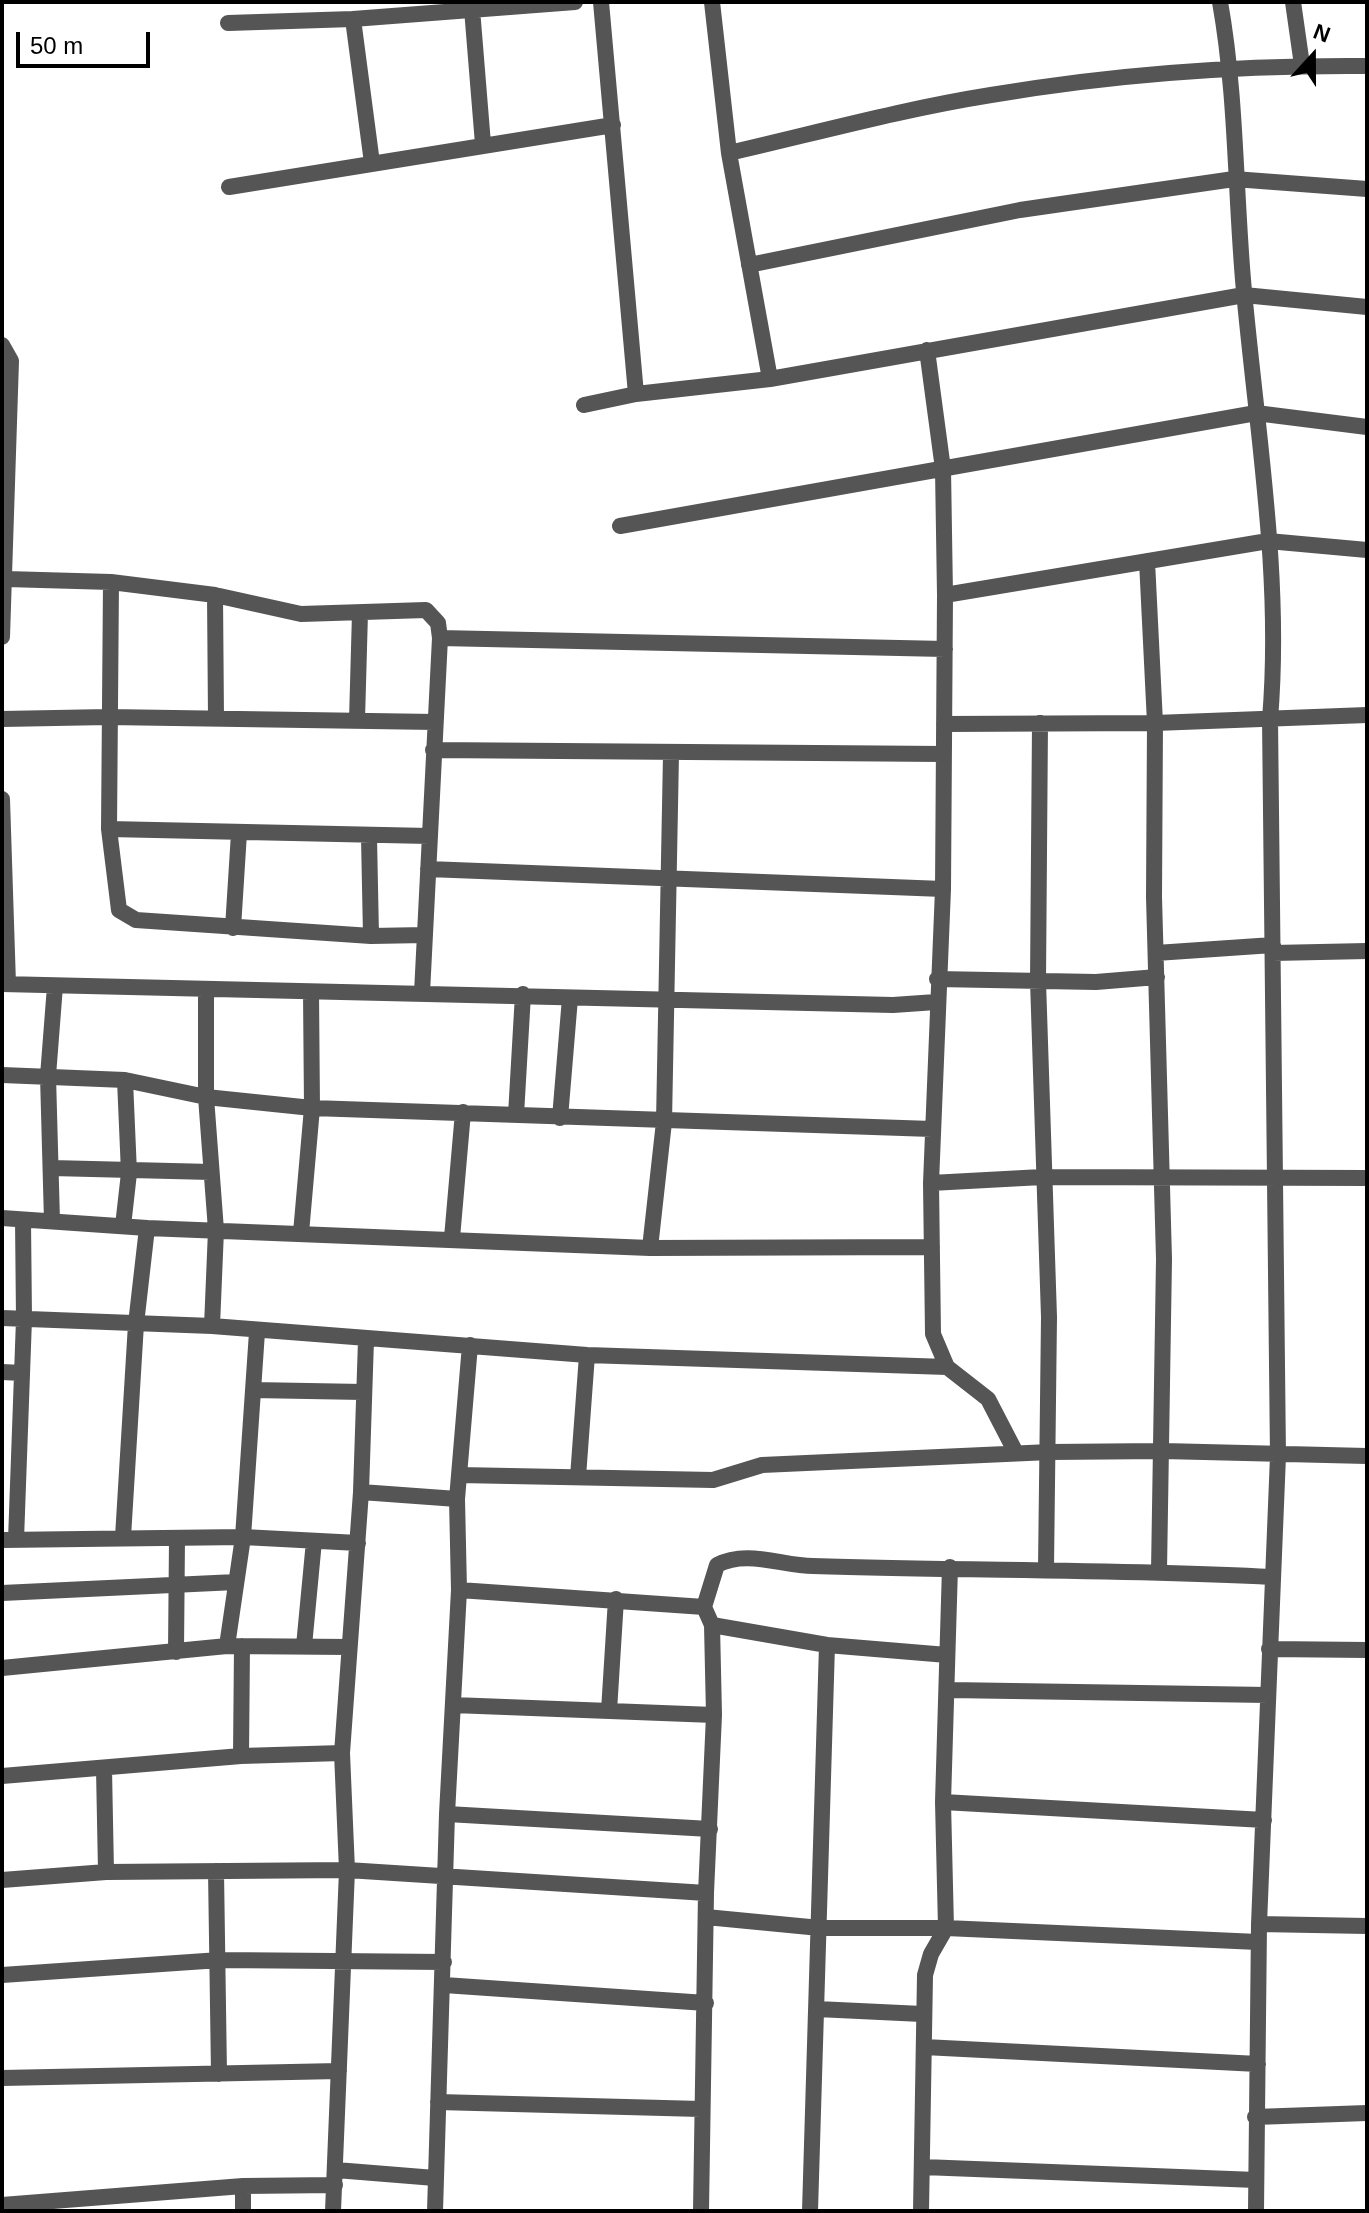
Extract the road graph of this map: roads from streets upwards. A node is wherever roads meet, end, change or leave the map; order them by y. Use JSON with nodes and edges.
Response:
{"nodes":[{"id":1,"x":575,"y":2,"type":"edge"},
{"id":2,"x":601,"y":2,"type":"edge"},
{"id":3,"x":712,"y":2,"type":"edge"},
{"id":4,"x":1220,"y":2,"type":"edge"},
{"id":5,"x":1293,"y":2,"type":"edge"},
{"id":6,"x":472,"y":9,"type":"junction"},
{"id":7,"x":353,"y":19,"type":"junction"},
{"id":8,"x":228,"y":23,"type":"dead end"},
{"id":9,"x":1302,"y":65,"type":"junction"},
{"id":10,"x":1367,"y":66,"type":"edge"},
{"id":11,"x":1232,"y":70,"type":"junction"},
{"id":12,"x":613,"y":125,"type":"junction"},
{"id":13,"x":483,"y":144,"type":"junction"},
{"id":14,"x":729,"y":153,"type":"junction"},
{"id":15,"x":372,"y":163,"type":"junction"},
{"id":16,"x":1234,"y":179,"type":"junction"},
{"id":17,"x":229,"y":187,"type":"dead end"},
{"id":18,"x":1367,"y":189,"type":"edge"},
{"id":19,"x":749,"y":265,"type":"junction"},
{"id":20,"x":1244,"y":295,"type":"junction"},
{"id":21,"x":1367,"y":307,"type":"edge"},
{"id":22,"x":2,"y":345,"type":"edge"},
{"id":23,"x":927,"y":350,"type":"junction"},
{"id":24,"x":770,"y":379,"type":"junction"},
{"id":25,"x":636,"y":394,"type":"junction"},
{"id":26,"x":584,"y":405,"type":"dead end"},
{"id":27,"x":1256,"y":413,"type":"junction"},
{"id":28,"x":1367,"y":427,"type":"edge"},
{"id":29,"x":943,"y":469,"type":"junction"},
{"id":30,"x":620,"y":526,"type":"dead end"},
{"id":31,"x":1268,"y":541,"type":"junction"},
{"id":32,"x":1367,"y":550,"type":"edge"},
{"id":33,"x":1147,"y":561,"type":"junction"},
{"id":34,"x":6,"y":579,"type":"junction"},
{"id":35,"x":111,"y":582,"type":"junction"},
{"id":36,"x":215,"y":595,"type":"junction"},
{"id":37,"x":945,"y":595,"type":"junction"},
{"id":38,"x":360,"y":613,"type":"junction"},
{"id":39,"x":2,"y":614,"type":"edge"},
{"id":40,"x":2,"y":637,"type":"edge"},
{"id":41,"x":440,"y":638,"type":"junction"},
{"id":42,"x":945,"y":649,"type":"junction"},
{"id":43,"x":1367,"y":715,"type":"edge"},
{"id":44,"x":108,"y":717,"type":"junction"},
{"id":45,"x":216,"y":718,"type":"junction"},
{"id":46,"x":2,"y":719,"type":"edge"},
{"id":47,"x":1270,"y":719,"type":"junction"},
{"id":48,"x":357,"y":720,"type":"junction"},
{"id":49,"x":435,"y":722,"type":"junction"},
{"id":50,"x":1040,"y":723,"type":"junction"},
{"id":51,"x":1155,"y":723,"type":"junction"},
{"id":52,"x":944,"y":724,"type":"junction"},
{"id":53,"x":433,"y":750,"type":"junction"},
{"id":54,"x":671,"y":754,"type":"junction"},
{"id":55,"x":943,"y":754,"type":"junction"},
{"id":56,"x":2,"y":799,"type":"edge"},
{"id":57,"x":109,"y":829,"type":"junction"},
{"id":58,"x":239,"y":833,"type":"junction"},
{"id":59,"x":429,"y":836,"type":"junction"},
{"id":60,"x":369,"y":837,"type":"junction"},
{"id":61,"x":428,"y":869,"type":"junction"},
{"id":62,"x":670,"y":879,"type":"junction"},
{"id":63,"x":943,"y":889,"type":"junction"},
{"id":64,"x":233,"y":928,"type":"junction"},
{"id":65,"x":425,"y":935,"type":"junction"},
{"id":66,"x":371,"y":936,"type":"junction"},
{"id":67,"x":1273,"y":949,"type":"junction"},
{"id":68,"x":1367,"y":951,"type":"edge"},
{"id":69,"x":1156,"y":953,"type":"junction"},
{"id":70,"x":1157,"y":977,"type":"junction"},
{"id":71,"x":937,"y":979,"type":"junction"},
{"id":72,"x":1038,"y":981,"type":"junction"},
{"id":73,"x":5,"y":984,"type":"edge"},
{"id":74,"x":55,"y":986,"type":"junction"},
{"id":75,"x":206,"y":989,"type":"junction"},
{"id":76,"x":311,"y":992,"type":"junction"},
{"id":77,"x":422,"y":993,"type":"junction"},
{"id":78,"x":523,"y":994,"type":"junction"},
{"id":79,"x":570,"y":998,"type":"junction"},
{"id":80,"x":664,"y":1000,"type":"junction"},
{"id":81,"x":936,"y":1002,"type":"junction"},
{"id":82,"x":2,"y":1075,"type":"edge"},
{"id":83,"x":48,"y":1076,"type":"junction"},
{"id":84,"x":125,"y":1080,"type":"junction"},
{"id":85,"x":206,"y":1097,"type":"junction"},
{"id":86,"x":312,"y":1108,"type":"junction"},
{"id":87,"x":463,"y":1112,"type":"junction"},
{"id":88,"x":516,"y":1115,"type":"junction"},
{"id":89,"x":560,"y":1118,"type":"junction"},
{"id":90,"x":664,"y":1122,"type":"junction"},
{"id":91,"x":932,"y":1129,"type":"junction"},
{"id":92,"x":52,"y":1168,"type":"junction"},
{"id":93,"x":211,"y":1172,"type":"junction"},
{"id":94,"x":129,"y":1173,"type":"junction"},
{"id":95,"x":1162,"y":1176,"type":"junction"},
{"id":96,"x":1042,"y":1177,"type":"junction"},
{"id":97,"x":1367,"y":1178,"type":"edge"},
{"id":98,"x":1274,"y":1179,"type":"junction"},
{"id":99,"x":931,"y":1183,"type":"junction"},
{"id":100,"x":2,"y":1218,"type":"edge"},
{"id":101,"x":23,"y":1220,"type":"junction"},
{"id":102,"x":52,"y":1221,"type":"junction"},
{"id":103,"x":123,"y":1226,"type":"junction"},
{"id":104,"x":147,"y":1228,"type":"junction"},
{"id":105,"x":216,"y":1230,"type":"junction"},
{"id":106,"x":301,"y":1233,"type":"junction"},
{"id":107,"x":452,"y":1238,"type":"junction"},
{"id":108,"x":932,"y":1247,"type":"junction"},
{"id":109,"x":650,"y":1248,"type":"junction"},
{"id":110,"x":2,"y":1318,"type":"edge"},
{"id":111,"x":24,"y":1319,"type":"junction"},
{"id":112,"x":136,"y":1324,"type":"junction"},
{"id":113,"x":212,"y":1326,"type":"junction"},
{"id":114,"x":257,"y":1332,"type":"junction"},
{"id":115,"x":366,"y":1340,"type":"junction"},
{"id":116,"x":470,"y":1345,"type":"junction"},
{"id":117,"x":587,"y":1355,"type":"junction"},
{"id":118,"x":947,"y":1367,"type":"junction"},
{"id":119,"x":2,"y":1372,"type":"edge"},
{"id":120,"x":22,"y":1373,"type":"junction"},
{"id":121,"x":253,"y":1390,"type":"junction"},
{"id":122,"x":363,"y":1392,"type":"junction"},
{"id":123,"x":1163,"y":1451,"type":"junction"},
{"id":124,"x":1050,"y":1452,"type":"junction"},
{"id":125,"x":1016,"y":1453,"type":"junction"},
{"id":126,"x":1278,"y":1456,"type":"junction"},
{"id":127,"x":1367,"y":1456,"type":"edge"},
{"id":128,"x":459,"y":1475,"type":"junction"},
{"id":129,"x":578,"y":1477,"type":"junction"},
{"id":130,"x":361,"y":1492,"type":"junction"},
{"id":131,"x":457,"y":1499,"type":"junction"},
{"id":132,"x":123,"y":1537,"type":"junction"},
{"id":133,"x":243,"y":1537,"type":"junction"},
{"id":134,"x":177,"y":1538,"type":"junction"},
{"id":135,"x":9,"y":1540,"type":"edge"},
{"id":136,"x":314,"y":1541,"type":"junction"},
{"id":137,"x":358,"y":1543,"type":"junction"},
{"id":138,"x":950,"y":1567,"type":"junction"},
{"id":139,"x":1046,"y":1568,"type":"junction"},
{"id":140,"x":1159,"y":1571,"type":"junction"},
{"id":141,"x":1271,"y":1577,"type":"junction"},
{"id":142,"x":236,"y":1582,"type":"junction"},
{"id":143,"x":176,"y":1584,"type":"junction"},
{"id":144,"x":459,"y":1590,"type":"junction"},
{"id":145,"x":2,"y":1593,"type":"edge"},
{"id":146,"x":616,"y":1599,"type":"junction"},
{"id":147,"x":704,"y":1607,"type":"junction"},
{"id":148,"x":712,"y":1625,"type":"junction"},
{"id":149,"x":827,"y":1645,"type":"junction"},
{"id":150,"x":235,"y":1646,"type":"junction"},
{"id":151,"x":304,"y":1646,"type":"junction"},
{"id":152,"x":349,"y":1647,"type":"junction"},
{"id":153,"x":1269,"y":1649,"type":"junction"},
{"id":154,"x":1367,"y":1650,"type":"edge"},
{"id":155,"x":176,"y":1652,"type":"junction"},
{"id":156,"x":947,"y":1655,"type":"junction"},
{"id":157,"x":2,"y":1668,"type":"edge"},
{"id":158,"x":949,"y":1690,"type":"junction"},
{"id":159,"x":1268,"y":1695,"type":"junction"},
{"id":160,"x":453,"y":1705,"type":"junction"},
{"id":161,"x":609,"y":1711,"type":"junction"},
{"id":162,"x":714,"y":1715,"type":"junction"},
{"id":163,"x":342,"y":1753,"type":"junction"},
{"id":164,"x":241,"y":1756,"type":"junction"},
{"id":165,"x":104,"y":1769,"type":"junction"},
{"id":166,"x":2,"y":1776,"type":"edge"},
{"id":167,"x":943,"y":1802,"type":"junction"},
{"id":168,"x":447,"y":1814,"type":"junction"},
{"id":169,"x":1264,"y":1820,"type":"junction"},
{"id":170,"x":710,"y":1829,"type":"junction"},
{"id":171,"x":347,"y":1870,"type":"junction"},
{"id":172,"x":216,"y":1871,"type":"junction"},
{"id":173,"x":106,"y":1872,"type":"junction"},
{"id":174,"x":446,"y":1876,"type":"junction"},
{"id":175,"x":2,"y":1880,"type":"edge"},
{"id":176,"x":706,"y":1893,"type":"junction"},
{"id":177,"x":706,"y":1917,"type":"junction"},
{"id":178,"x":1259,"y":1924,"type":"junction"},
{"id":179,"x":1367,"y":1926,"type":"edge"},
{"id":180,"x":820,"y":1928,"type":"junction"},
{"id":181,"x":946,"y":1928,"type":"junction"},
{"id":182,"x":1258,"y":1942,"type":"junction"},
{"id":183,"x":220,"y":1960,"type":"junction"},
{"id":184,"x":343,"y":1961,"type":"junction"},
{"id":185,"x":444,"y":1962,"type":"junction"},
{"id":186,"x":2,"y":1975,"type":"edge"},
{"id":187,"x":444,"y":1985,"type":"junction"},
{"id":188,"x":706,"y":2003,"type":"junction"},
{"id":189,"x":817,"y":2009,"type":"junction"},
{"id":190,"x":922,"y":2014,"type":"junction"},
{"id":191,"x":924,"y":2047,"type":"junction"},
{"id":192,"x":1258,"y":2064,"type":"junction"},
{"id":193,"x":339,"y":2071,"type":"junction"},
{"id":194,"x":219,"y":2074,"type":"junction"},
{"id":195,"x":2,"y":2078,"type":"edge"},
{"id":196,"x":438,"y":2102,"type":"junction"},
{"id":197,"x":701,"y":2109,"type":"junction"},
{"id":198,"x":1367,"y":2113,"type":"edge"},
{"id":199,"x":1255,"y":2117,"type":"junction"},
{"id":200,"x":923,"y":2167,"type":"junction"},
{"id":201,"x":335,"y":2178,"type":"junction"},
{"id":202,"x":435,"y":2178,"type":"junction"},
{"id":203,"x":1256,"y":2180,"type":"junction"},
{"id":204,"x":243,"y":2186,"type":"junction"},
{"id":205,"x":2,"y":2205,"type":"edge"},
{"id":206,"x":243,"y":2211,"type":"edge"},
{"id":207,"x":333,"y":2211,"type":"edge"},
{"id":208,"x":435,"y":2211,"type":"edge"},
{"id":209,"x":701,"y":2211,"type":"edge"},
{"id":210,"x":810,"y":2211,"type":"edge"},
{"id":211,"x":921,"y":2211,"type":"edge"},
{"id":212,"x":1256,"y":2211,"type":"edge"}],
"edges":[{"from":1,"to":6,"type":"street"},
{"from":2,"to":12,"type":"street"},
{"from":3,"to":14,"type":"street"},
{"from":4,"to":11,"type":"street"},
{"from":5,"to":9,"type":"street"},
{"from":6,"to":7,"type":"street"},
{"from":6,"to":13,"type":"street"},
{"from":7,"to":8,"type":"street"},
{"from":7,"to":15,"type":"street"},
{"from":9,"to":10,"type":"street"},
{"from":9,"to":11,"type":"street"},
{"from":11,"to":14,"type":"street"},
{"from":11,"to":16,"type":"street"},
{"from":12,"to":13,"type":"street"},
{"from":12,"to":25,"type":"street"},
{"from":13,"to":15,"type":"street"},
{"from":14,"to":19,"type":"street"},
{"from":15,"to":17,"type":"street"},
{"from":16,"to":18,"type":"street"},
{"from":16,"to":19,"type":"street"},
{"from":16,"to":20,"type":"street"},
{"from":19,"to":24,"type":"street"},
{"from":20,"to":21,"type":"street"},
{"from":20,"to":23,"type":"street"},
{"from":20,"to":27,"type":"street"},
{"from":22,"to":34,"type":"street"},
{"from":23,"to":24,"type":"street"},
{"from":23,"to":29,"type":"street"},
{"from":24,"to":25,"type":"street"},
{"from":25,"to":26,"type":"street"},
{"from":27,"to":28,"type":"street"},
{"from":27,"to":29,"type":"street"},
{"from":27,"to":31,"type":"street"},
{"from":29,"to":30,"type":"street"},
{"from":29,"to":37,"type":"street"},
{"from":31,"to":32,"type":"street"},
{"from":31,"to":33,"type":"street"},
{"from":31,"to":47,"type":"street"},
{"from":33,"to":37,"type":"street"},
{"from":33,"to":51,"type":"street"},
{"from":34,"to":35,"type":"street"},
{"from":34,"to":39,"type":"street"},
{"from":35,"to":36,"type":"street"},
{"from":35,"to":44,"type":"street"},
{"from":36,"to":38,"type":"street"},
{"from":36,"to":45,"type":"street"},
{"from":37,"to":42,"type":"street"},
{"from":38,"to":41,"type":"street"},
{"from":38,"to":48,"type":"street"},
{"from":39,"to":40,"type":"street"},
{"from":41,"to":42,"type":"street"},
{"from":41,"to":49,"type":"street"},
{"from":42,"to":52,"type":"street"},
{"from":43,"to":47,"type":"street"},
{"from":44,"to":45,"type":"street"},
{"from":44,"to":46,"type":"street"},
{"from":44,"to":57,"type":"street"},
{"from":45,"to":48,"type":"street"},
{"from":47,"to":51,"type":"street"},
{"from":47,"to":67,"type":"street"},
{"from":48,"to":49,"type":"street"},
{"from":49,"to":53,"type":"street"},
{"from":50,"to":51,"type":"street"},
{"from":50,"to":52,"type":"street"},
{"from":50,"to":72,"type":"street"},
{"from":51,"to":69,"type":"street"},
{"from":52,"to":55,"type":"street"},
{"from":53,"to":54,"type":"street"},
{"from":53,"to":59,"type":"street"},
{"from":54,"to":55,"type":"street"},
{"from":54,"to":62,"type":"street"},
{"from":55,"to":63,"type":"street"},
{"from":56,"to":73,"type":"street"},
{"from":57,"to":58,"type":"street"},
{"from":57,"to":64,"type":"street"},
{"from":58,"to":60,"type":"street"},
{"from":58,"to":64,"type":"street"},
{"from":59,"to":60,"type":"street"},
{"from":59,"to":61,"type":"street"},
{"from":60,"to":66,"type":"street"},
{"from":61,"to":62,"type":"street"},
{"from":61,"to":65,"type":"street"},
{"from":62,"to":63,"type":"street"},
{"from":62,"to":80,"type":"street"},
{"from":63,"to":71,"type":"street"},
{"from":64,"to":66,"type":"street"},
{"from":65,"to":66,"type":"street"},
{"from":65,"to":77,"type":"street"},
{"from":67,"to":68,"type":"street"},
{"from":67,"to":69,"type":"street"},
{"from":67,"to":98,"type":"street"},
{"from":69,"to":70,"type":"street"},
{"from":70,"to":72,"type":"street"},
{"from":70,"to":95,"type":"street"},
{"from":71,"to":72,"type":"street"},
{"from":71,"to":81,"type":"street"},
{"from":72,"to":96,"type":"street"},
{"from":73,"to":74,"type":"street"},
{"from":74,"to":75,"type":"street"},
{"from":74,"to":83,"type":"street"},
{"from":75,"to":76,"type":"street"},
{"from":75,"to":85,"type":"street"},
{"from":76,"to":77,"type":"street"},
{"from":76,"to":86,"type":"street"},
{"from":77,"to":78,"type":"street"},
{"from":78,"to":79,"type":"street"},
{"from":78,"to":88,"type":"street"},
{"from":79,"to":80,"type":"street"},
{"from":79,"to":89,"type":"street"},
{"from":80,"to":81,"type":"street"},
{"from":80,"to":90,"type":"street"},
{"from":81,"to":91,"type":"street"},
{"from":82,"to":83,"type":"street"},
{"from":83,"to":84,"type":"street"},
{"from":83,"to":92,"type":"street"},
{"from":84,"to":85,"type":"street"},
{"from":84,"to":94,"type":"street"},
{"from":85,"to":86,"type":"street"},
{"from":85,"to":93,"type":"street"},
{"from":86,"to":87,"type":"street"},
{"from":86,"to":106,"type":"street"},
{"from":87,"to":88,"type":"street"},
{"from":87,"to":107,"type":"street"},
{"from":88,"to":89,"type":"street"},
{"from":89,"to":90,"type":"street"},
{"from":90,"to":91,"type":"street"},
{"from":90,"to":109,"type":"street"},
{"from":91,"to":99,"type":"street"},
{"from":92,"to":94,"type":"street"},
{"from":92,"to":102,"type":"street"},
{"from":93,"to":94,"type":"street"},
{"from":93,"to":105,"type":"street"},
{"from":94,"to":103,"type":"street"},
{"from":95,"to":96,"type":"street"},
{"from":95,"to":98,"type":"street"},
{"from":95,"to":123,"type":"street"},
{"from":96,"to":99,"type":"street"},
{"from":96,"to":124,"type":"street"},
{"from":97,"to":98,"type":"street"},
{"from":98,"to":126,"type":"street"},
{"from":99,"to":108,"type":"street"},
{"from":100,"to":101,"type":"street"},
{"from":101,"to":102,"type":"street"},
{"from":101,"to":111,"type":"street"},
{"from":102,"to":103,"type":"street"},
{"from":103,"to":104,"type":"street"},
{"from":104,"to":105,"type":"street"},
{"from":104,"to":112,"type":"street"},
{"from":105,"to":106,"type":"street"},
{"from":105,"to":113,"type":"street"},
{"from":106,"to":107,"type":"street"},
{"from":107,"to":109,"type":"street"},
{"from":108,"to":109,"type":"street"},
{"from":108,"to":118,"type":"street"},
{"from":110,"to":111,"type":"street"},
{"from":111,"to":112,"type":"street"},
{"from":111,"to":120,"type":"street"},
{"from":112,"to":113,"type":"street"},
{"from":112,"to":132,"type":"street"},
{"from":113,"to":114,"type":"street"},
{"from":114,"to":115,"type":"street"},
{"from":114,"to":121,"type":"street"},
{"from":115,"to":116,"type":"street"},
{"from":115,"to":122,"type":"street"},
{"from":116,"to":117,"type":"street"},
{"from":116,"to":128,"type":"street"},
{"from":117,"to":118,"type":"street"},
{"from":117,"to":129,"type":"street"},
{"from":118,"to":125,"type":"street"},
{"from":119,"to":120,"type":"street"},
{"from":120,"to":135,"type":"street"},
{"from":121,"to":122,"type":"street"},
{"from":121,"to":133,"type":"street"},
{"from":122,"to":130,"type":"street"},
{"from":123,"to":124,"type":"street"},
{"from":123,"to":126,"type":"street"},
{"from":123,"to":140,"type":"street"},
{"from":124,"to":125,"type":"street"},
{"from":124,"to":139,"type":"street"},
{"from":125,"to":129,"type":"street"},
{"from":126,"to":127,"type":"street"},
{"from":126,"to":141,"type":"street"},
{"from":128,"to":129,"type":"street"},
{"from":128,"to":131,"type":"street"},
{"from":130,"to":131,"type":"street"},
{"from":130,"to":137,"type":"street"},
{"from":131,"to":144,"type":"street"},
{"from":132,"to":134,"type":"street"},
{"from":132,"to":135,"type":"street"},
{"from":133,"to":134,"type":"street"},
{"from":133,"to":136,"type":"street"},
{"from":133,"to":142,"type":"street"},
{"from":134,"to":143,"type":"street"},
{"from":136,"to":137,"type":"street"},
{"from":136,"to":151,"type":"street"},
{"from":137,"to":152,"type":"street"},
{"from":138,"to":139,"type":"street"},
{"from":138,"to":147,"type":"street"},
{"from":138,"to":156,"type":"street"},
{"from":139,"to":140,"type":"street"},
{"from":140,"to":141,"type":"street"},
{"from":141,"to":153,"type":"street"},
{"from":142,"to":143,"type":"street"},
{"from":142,"to":150,"type":"street"},
{"from":143,"to":145,"type":"street"},
{"from":143,"to":155,"type":"street"},
{"from":144,"to":146,"type":"street"},
{"from":144,"to":160,"type":"street"},
{"from":146,"to":147,"type":"street"},
{"from":146,"to":161,"type":"street"},
{"from":147,"to":148,"type":"street"},
{"from":148,"to":149,"type":"street"},
{"from":148,"to":162,"type":"street"},
{"from":149,"to":156,"type":"street"},
{"from":149,"to":180,"type":"street"},
{"from":150,"to":151,"type":"street"},
{"from":150,"to":155,"type":"street"},
{"from":150,"to":164,"type":"street"},
{"from":151,"to":152,"type":"street"},
{"from":152,"to":163,"type":"street"},
{"from":153,"to":154,"type":"street"},
{"from":153,"to":159,"type":"street"},
{"from":155,"to":157,"type":"street"},
{"from":156,"to":158,"type":"street"},
{"from":158,"to":159,"type":"street"},
{"from":158,"to":167,"type":"street"},
{"from":159,"to":169,"type":"street"},
{"from":160,"to":161,"type":"street"},
{"from":160,"to":168,"type":"street"},
{"from":161,"to":162,"type":"street"},
{"from":162,"to":170,"type":"street"},
{"from":163,"to":164,"type":"street"},
{"from":163,"to":171,"type":"street"},
{"from":164,"to":165,"type":"street"},
{"from":165,"to":166,"type":"street"},
{"from":165,"to":173,"type":"street"},
{"from":167,"to":169,"type":"street"},
{"from":167,"to":181,"type":"street"},
{"from":168,"to":170,"type":"street"},
{"from":168,"to":174,"type":"street"},
{"from":169,"to":178,"type":"street"},
{"from":170,"to":176,"type":"street"},
{"from":171,"to":172,"type":"street"},
{"from":171,"to":174,"type":"street"},
{"from":171,"to":184,"type":"street"},
{"from":172,"to":173,"type":"street"},
{"from":172,"to":183,"type":"street"},
{"from":173,"to":175,"type":"street"},
{"from":174,"to":176,"type":"street"},
{"from":174,"to":185,"type":"street"},
{"from":176,"to":177,"type":"street"},
{"from":177,"to":180,"type":"street"},
{"from":177,"to":188,"type":"street"},
{"from":178,"to":179,"type":"street"},
{"from":178,"to":182,"type":"street"},
{"from":180,"to":181,"type":"street"},
{"from":180,"to":189,"type":"street"},
{"from":181,"to":182,"type":"street"},
{"from":181,"to":190,"type":"street"},
{"from":182,"to":192,"type":"street"},
{"from":183,"to":184,"type":"street"},
{"from":183,"to":186,"type":"street"},
{"from":183,"to":194,"type":"street"},
{"from":184,"to":185,"type":"street"},
{"from":184,"to":193,"type":"street"},
{"from":185,"to":187,"type":"street"},
{"from":187,"to":188,"type":"street"},
{"from":187,"to":196,"type":"street"},
{"from":188,"to":197,"type":"street"},
{"from":189,"to":190,"type":"street"},
{"from":189,"to":210,"type":"street"},
{"from":190,"to":191,"type":"street"},
{"from":191,"to":192,"type":"street"},
{"from":191,"to":200,"type":"street"},
{"from":192,"to":199,"type":"street"},
{"from":193,"to":194,"type":"street"},
{"from":193,"to":201,"type":"street"},
{"from":194,"to":195,"type":"street"},
{"from":196,"to":197,"type":"street"},
{"from":196,"to":202,"type":"street"},
{"from":197,"to":209,"type":"street"},
{"from":198,"to":199,"type":"street"},
{"from":199,"to":203,"type":"street"},
{"from":200,"to":203,"type":"street"},
{"from":200,"to":211,"type":"street"},
{"from":201,"to":202,"type":"street"},
{"from":201,"to":204,"type":"street"},
{"from":201,"to":207,"type":"street"},
{"from":202,"to":208,"type":"street"},
{"from":203,"to":212,"type":"street"},
{"from":204,"to":205,"type":"street"},
{"from":204,"to":206,"type":"street"}]}
